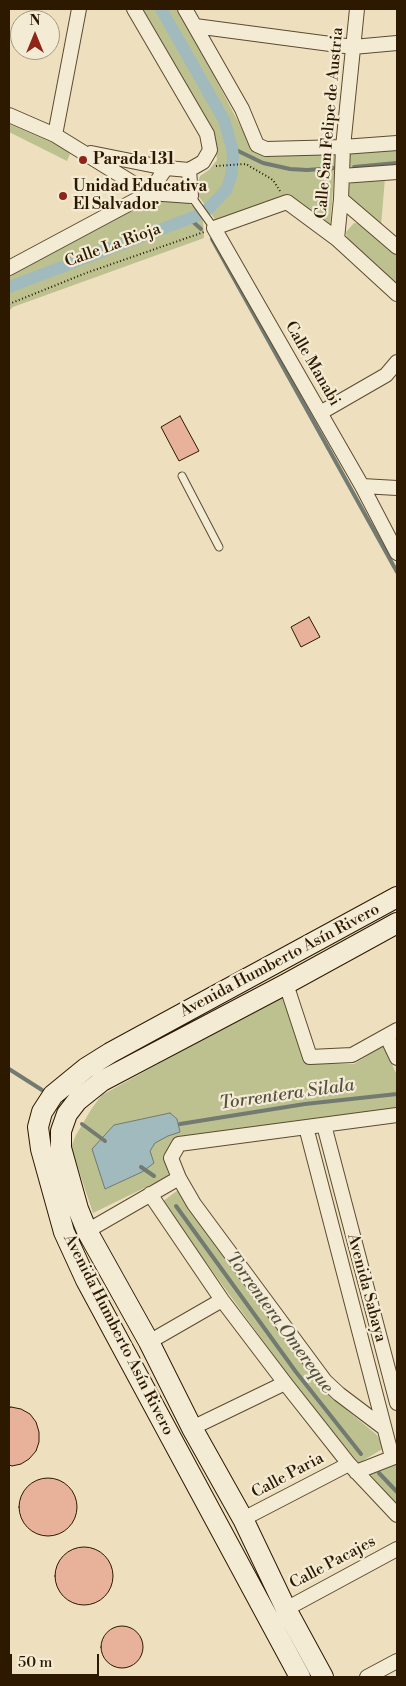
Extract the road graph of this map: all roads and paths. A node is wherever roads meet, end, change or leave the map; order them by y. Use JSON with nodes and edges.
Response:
{"nodes":[{"id":1,"x":79,"y":9,"type":"edge"},
{"id":2,"x":134,"y":9,"type":"edge"},
{"id":3,"x":185,"y":9,"type":"edge"},
{"id":4,"x":357,"y":9,"type":"edge"},
{"id":5,"x":194,"y":26,"type":"junction"},
{"id":6,"x":397,"y":43,"type":"edge"},
{"id":7,"x":353,"y":47,"type":"junction"},
{"id":8,"x":9,"y":115,"type":"edge"},
{"id":9,"x":55,"y":135,"type":"junction"},
{"id":10,"x":397,"y":143,"type":"edge"},
{"id":11,"x":343,"y":147,"type":"junction"},
{"id":12,"x":82,"y":151,"type":"junction"},
{"id":13,"x":222,"y":167,"type":"dead end"},
{"id":14,"x":166,"y":168,"type":"junction"},
{"id":15,"x":190,"y":170,"type":"junction"},
{"id":16,"x":397,"y":172,"type":"edge"},
{"id":17,"x":342,"y":176,"type":"junction"},
{"id":18,"x":149,"y":193,"type":"junction"},
{"id":19,"x":341,"y":199,"type":"junction"},
{"id":20,"x":195,"y":202,"type":"junction"},
{"id":21,"x":287,"y":202,"type":"junction"},
{"id":22,"x":210,"y":223,"type":"junction"},
{"id":23,"x":337,"y":239,"type":"junction"},
{"id":24,"x":397,"y":247,"type":"edge"},
{"id":25,"x":9,"y":268,"type":"edge"},
{"id":26,"x":397,"y":294,"type":"edge"},
{"id":27,"x":9,"y":304,"type":"edge"},
{"id":28,"x":397,"y":362,"type":"edge"},
{"id":29,"x":320,"y":413,"type":"junction"},
{"id":30,"x":182,"y":476,"type":"dead end"},
{"id":31,"x":362,"y":486,"type":"junction"},
{"id":32,"x":397,"y":488,"type":"edge"},
{"id":33,"x":219,"y":547,"type":"dead end"},
{"id":34,"x":397,"y":553,"type":"edge"},
{"id":35,"x":397,"y":897,"type":"edge"},
{"id":36,"x":397,"y":922,"type":"edge"},
{"id":37,"x":286,"y":984,"type":"junction"},
{"id":38,"x":392,"y":1033,"type":"edge"},
{"id":39,"x":110,"y":1053,"type":"junction"},
{"id":40,"x":397,"y":1058,"type":"edge"},
{"id":41,"x":121,"y":1072,"type":"junction"},
{"id":42,"x":397,"y":1115,"type":"edge"},
{"id":43,"x":324,"y":1125,"type":"junction"},
{"id":44,"x":306,"y":1127,"type":"junction"},
{"id":45,"x":179,"y":1178,"type":"junction"},
{"id":46,"x":150,"y":1194,"type":"junction"},
{"id":47,"x":87,"y":1231,"type":"junction"},
{"id":48,"x":222,"y":1300,"type":"junction"},
{"id":49,"x":149,"y":1342,"type":"junction"},
{"id":50,"x":285,"y":1383,"type":"junction"},
{"id":51,"x":397,"y":1403,"type":"edge"},
{"id":52,"x":192,"y":1428,"type":"junction"},
{"id":53,"x":384,"y":1428,"type":"junction"},
{"id":54,"x":395,"y":1457,"type":"edge"},
{"id":55,"x":353,"y":1468,"type":"junction"},
{"id":56,"x":397,"y":1516,"type":"edge"},
{"id":57,"x":243,"y":1519,"type":"junction"},
{"id":58,"x":397,"y":1549,"type":"edge"},
{"id":59,"x":286,"y":1609,"type":"junction"},
{"id":60,"x":397,"y":1661,"type":"edge"},
{"id":61,"x":300,"y":1677,"type":"edge"},
{"id":62,"x":323,"y":1677,"type":"edge"},
{"id":63,"x":367,"y":1677,"type":"edge"}],
"edges":[{"from":1,"to":9,"type":"street"},
{"from":2,"to":15,"type":"street"},
{"from":3,"to":5,"type":"street"},
{"from":4,"to":7,"type":"street","name":"Calle San Felipe de Austria"},
{"from":5,"to":7,"type":"street"},
{"from":5,"to":11,"type":"street"},
{"from":6,"to":7,"type":"street"},
{"from":7,"to":11,"type":"street","name":"Calle San Felipe de Austria"},
{"from":8,"to":9,"type":"street"},
{"from":9,"to":12,"type":"street"},
{"from":10,"to":11,"type":"street"},
{"from":11,"to":17,"type":"street","name":"Calle San Felipe de Austria"},
{"from":12,"to":14,"type":"street"},
{"from":12,"to":18,"type":"street"},
{"from":13,"to":21,"type":"path"},
{"from":14,"to":15,"type":"street"},
{"from":14,"to":18,"type":"street","name":"Calle La Rioja"},
{"from":15,"to":20,"type":"street"},
{"from":16,"to":17,"type":"street"},
{"from":17,"to":19,"type":"street","name":"Calle San Felipe de Austria"},
{"from":18,"to":20,"type":"street"},
{"from":18,"to":25,"type":"street","name":"Calle La Rioja"},
{"from":19,"to":23,"type":"street","name":"Calle San Felipe de Austria"},
{"from":19,"to":24,"type":"street"},
{"from":20,"to":22,"type":"lane","name":"Calle Manabi"},
{"from":21,"to":22,"type":"street"},
{"from":21,"to":23,"type":"street"},
{"from":22,"to":27,"type":"path","name":"Calle La Rioja"},
{"from":22,"to":29,"type":"street","name":"Calle Manabi"},
{"from":23,"to":26,"type":"street"},
{"from":28,"to":29,"type":"street"},
{"from":29,"to":31,"type":"street","name":"Calle Manabi"},
{"from":30,"to":33,"type":"lane"},
{"from":31,"to":32,"type":"street"},
{"from":31,"to":34,"type":"street","name":"Calle Manabi"},
{"from":35,"to":39,"type":"street","name":"Avenida Humberto Asín Rivero"},
{"from":36,"to":37,"type":"street","name":"Avenida Humberto Asín Rivero"},
{"from":37,"to":38,"type":"street"},
{"from":37,"to":41,"type":"street","name":"Avenida Humberto Asín Rivero"},
{"from":38,"to":40,"type":"street"},
{"from":39,"to":41,"type":"street"},
{"from":39,"to":61,"type":"street","name":"Avenida Humberto Asín Rivero"},
{"from":41,"to":47,"type":"street","name":"Avenida Humberto Asín Rivero"},
{"from":42,"to":43,"type":"street"},
{"from":43,"to":44,"type":"street"},
{"from":43,"to":51,"type":"street","name":"Avenida Sabaya"},
{"from":44,"to":45,"type":"street"},
{"from":44,"to":53,"type":"street","name":"Avenida Sabaya"},
{"from":45,"to":46,"type":"street"},
{"from":45,"to":53,"type":"street"},
{"from":46,"to":47,"type":"street"},
{"from":46,"to":48,"type":"street"},
{"from":47,"to":49,"type":"street","name":"Avenida Humberto Asín Rivero"},
{"from":48,"to":49,"type":"street"},
{"from":48,"to":50,"type":"street"},
{"from":49,"to":52,"type":"street","name":"Avenida Humberto Asín Rivero"},
{"from":50,"to":52,"type":"street"},
{"from":50,"to":55,"type":"street"},
{"from":52,"to":57,"type":"street","name":"Avenida Humberto Asín Rivero"},
{"from":53,"to":54,"type":"street","name":"Avenida Sabaya"},
{"from":54,"to":55,"type":"street","name":"Calle Paria"},
{"from":55,"to":56,"type":"street"},
{"from":55,"to":57,"type":"street","name":"Calle Paria"},
{"from":57,"to":59,"type":"street","name":"Avenida Humberto Asín Rivero"},
{"from":58,"to":59,"type":"street","name":"Calle Pacajes"},
{"from":59,"to":62,"type":"street","name":"Avenida Humberto Asín Rivero"},
{"from":60,"to":63,"type":"street"}]}
